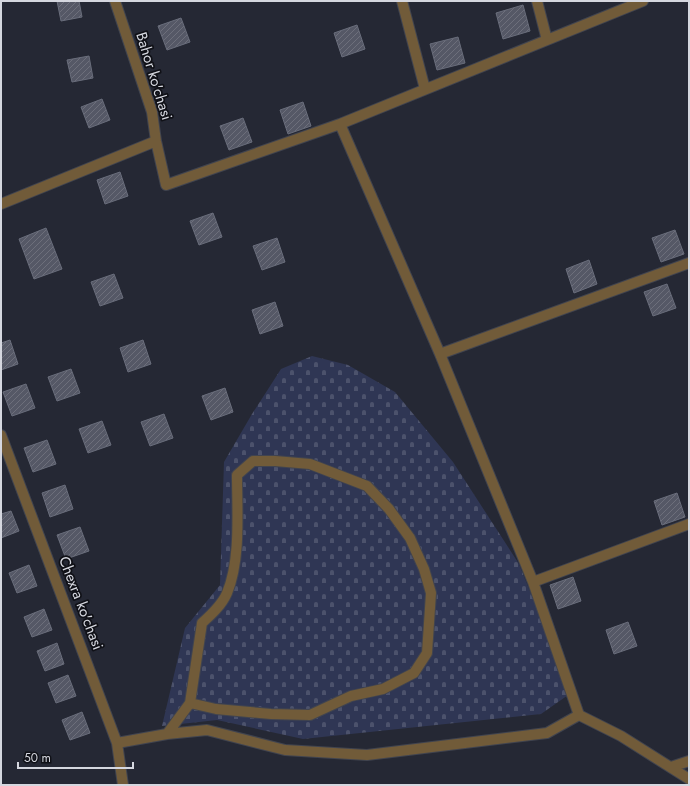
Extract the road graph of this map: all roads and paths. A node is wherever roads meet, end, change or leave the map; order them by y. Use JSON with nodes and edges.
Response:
{"nodes":[{"id":1,"x":115,"y":1,"type":"edge"},
{"id":2,"x":402,"y":1,"type":"edge"},
{"id":3,"x":537,"y":1,"type":"edge"},
{"id":4,"x":643,"y":1,"type":"edge"},
{"id":5,"x":548,"y":40,"type":"junction"},
{"id":6,"x":425,"y":89,"type":"junction"},
{"id":7,"x":340,"y":124,"type":"junction"},
{"id":8,"x":156,"y":141,"type":"junction"},
{"id":9,"x":1,"y":204,"type":"edge"},
{"id":10,"x":689,"y":263,"type":"edge"},
{"id":11,"x":440,"y":354,"type":"junction"},
{"id":12,"x":1,"y":435,"type":"edge"},
{"id":13,"x":689,"y":524,"type":"edge"},
{"id":14,"x":533,"y":582,"type":"junction"},
{"id":15,"x":190,"y":702,"type":"junction"},
{"id":16,"x":579,"y":715,"type":"junction"},
{"id":17,"x":167,"y":734,"type":"junction"},
{"id":18,"x":117,"y":743,"type":"junction"},
{"id":19,"x":689,"y":761,"type":"edge"},
{"id":20,"x":671,"y":767,"type":"junction"},
{"id":21,"x":689,"y":779,"type":"edge"},
{"id":22,"x":123,"y":785,"type":"edge"}],
"edges":[{"from":1,"to":8,"type":"street","name":"Bahor ko'chasi"},
{"from":2,"to":6,"type":"street"},
{"from":3,"to":5,"type":"street"},
{"from":4,"to":5,"type":"street"},
{"from":5,"to":6,"type":"street"},
{"from":6,"to":7,"type":"street"},
{"from":7,"to":8,"type":"street","name":"Bahor ko'chasi"},
{"from":7,"to":11,"type":"street"},
{"from":8,"to":9,"type":"street"},
{"from":10,"to":11,"type":"street"},
{"from":11,"to":14,"type":"street"},
{"from":12,"to":18,"type":"street","name":"Chexra ko'chasi"},
{"from":13,"to":14,"type":"street"},
{"from":14,"to":16,"type":"street"},
{"from":15,"to":15,"type":"street"},
{"from":15,"to":17,"type":"street"},
{"from":16,"to":17,"type":"street"},
{"from":16,"to":20,"type":"street"},
{"from":17,"to":18,"type":"street"},
{"from":18,"to":22,"type":"street","name":"Chexra ko'chasi"},
{"from":19,"to":20,"type":"street"},
{"from":20,"to":21,"type":"street"}]}
